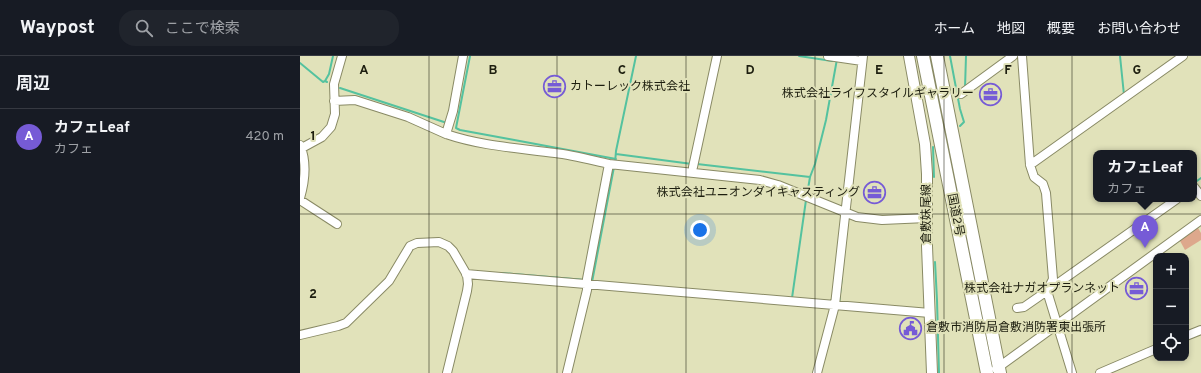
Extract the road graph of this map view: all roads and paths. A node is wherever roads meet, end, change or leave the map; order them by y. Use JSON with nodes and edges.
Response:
{"nodes":[{"id":1,"x":342,"y":56,"type":"edge"},
{"id":2,"x":463,"y":56,"type":"edge"},
{"id":3,"x":717,"y":56,"type":"edge"},
{"id":4,"x":909,"y":56,"type":"edge"},
{"id":5,"x":923,"y":56,"type":"edge"},
{"id":6,"x":937,"y":56,"type":"edge"},
{"id":7,"x":1013,"y":56,"type":"edge"},
{"id":8,"x":1022,"y":56,"type":"edge"},
{"id":9,"x":1184,"y":56,"type":"edge"},
{"id":10,"x":834,"y":57,"type":"edge"},
{"id":11,"x":862,"y":58,"type":"edge"},
{"id":12,"x":961,"y":94,"type":"dead end"},
{"id":13,"x":334,"y":101,"type":"junction"},
{"id":14,"x":448,"y":127,"type":"junction"},
{"id":15,"x":301,"y":148,"type":"edge"},
{"id":16,"x":609,"y":164,"type":"junction"},
{"id":17,"x":693,"y":165,"type":"dead end"},
{"id":18,"x":1031,"y":169,"type":"junction"},
{"id":19,"x":300,"y":199,"type":"edge"},
{"id":20,"x":1173,"y":202,"type":"edge"},
{"id":21,"x":846,"y":213,"type":"junction"},
{"id":22,"x":927,"y":218,"type":"junction"},
{"id":23,"x":1201,"y":220,"type":"edge"},
{"id":24,"x":338,"y":224,"type":"dead end"},
{"id":25,"x":466,"y":274,"type":"junction"},
{"id":26,"x":589,"y":282,"type":"junction"},
{"id":27,"x":1047,"y":291,"type":"junction"},
{"id":28,"x":837,"y":306,"type":"junction"},
{"id":29,"x":1017,"y":308,"type":"dead end"},
{"id":30,"x":930,"y":313,"type":"junction"},
{"id":31,"x":1057,"y":325,"type":"junction"},
{"id":32,"x":1201,"y":330,"type":"edge"},
{"id":33,"x":300,"y":335,"type":"edge"},
{"id":34,"x":1189,"y":335,"type":"edge"},
{"id":35,"x":1153,"y":350,"type":"edge"},
{"id":36,"x":997,"y":371,"type":"edge"},
{"id":37,"x":447,"y":373,"type":"edge"},
{"id":38,"x":567,"y":373,"type":"edge"},
{"id":39,"x":817,"y":373,"type":"edge"},
{"id":40,"x":932,"y":373,"type":"edge"},
{"id":41,"x":987,"y":373,"type":"edge"},
{"id":42,"x":1072,"y":373,"type":"edge"},
{"id":43,"x":1100,"y":373,"type":"edge"}],
"edges":[{"from":1,"to":13,"type":"street"},
{"from":2,"to":14,"type":"street"},
{"from":3,"to":17,"type":"street"},
{"from":4,"to":22,"type":"main road","name":"倉敷妹尾線"},
{"from":5,"to":41,"type":"highway","name":"国道2号"},
{"from":6,"to":36,"type":"highway","name":"国道2号"},
{"from":7,"to":12,"type":"street"},
{"from":8,"to":18,"type":"street"},
{"from":9,"to":18,"type":"street"},
{"from":10,"to":11,"type":"street"},
{"from":11,"to":21,"type":"street"},
{"from":13,"to":14,"type":"street"},
{"from":13,"to":15,"type":"street"},
{"from":14,"to":16,"type":"street"},
{"from":15,"to":19,"type":"street"},
{"from":16,"to":21,"type":"street"},
{"from":16,"to":26,"type":"street"},
{"from":18,"to":27,"type":"street"},
{"from":19,"to":24,"type":"street"},
{"from":20,"to":27,"type":"street"},
{"from":21,"to":22,"type":"street"},
{"from":21,"to":28,"type":"street"},
{"from":22,"to":30,"type":"main road","name":"倉敷妹尾線"},
{"from":23,"to":31,"type":"street"},
{"from":25,"to":26,"type":"street"},
{"from":25,"to":33,"type":"street"},
{"from":25,"to":37,"type":"street"},
{"from":26,"to":28,"type":"street"},
{"from":26,"to":38,"type":"street"},
{"from":27,"to":29,"type":"street"},
{"from":27,"to":31,"type":"street"},
{"from":28,"to":30,"type":"street"},
{"from":28,"to":39,"type":"street"},
{"from":30,"to":40,"type":"main road","name":"倉敷妹尾線"},
{"from":31,"to":36,"type":"street"},
{"from":31,"to":42,"type":"street"},
{"from":32,"to":34,"type":"street"},
{"from":35,"to":43,"type":"street"}]}
